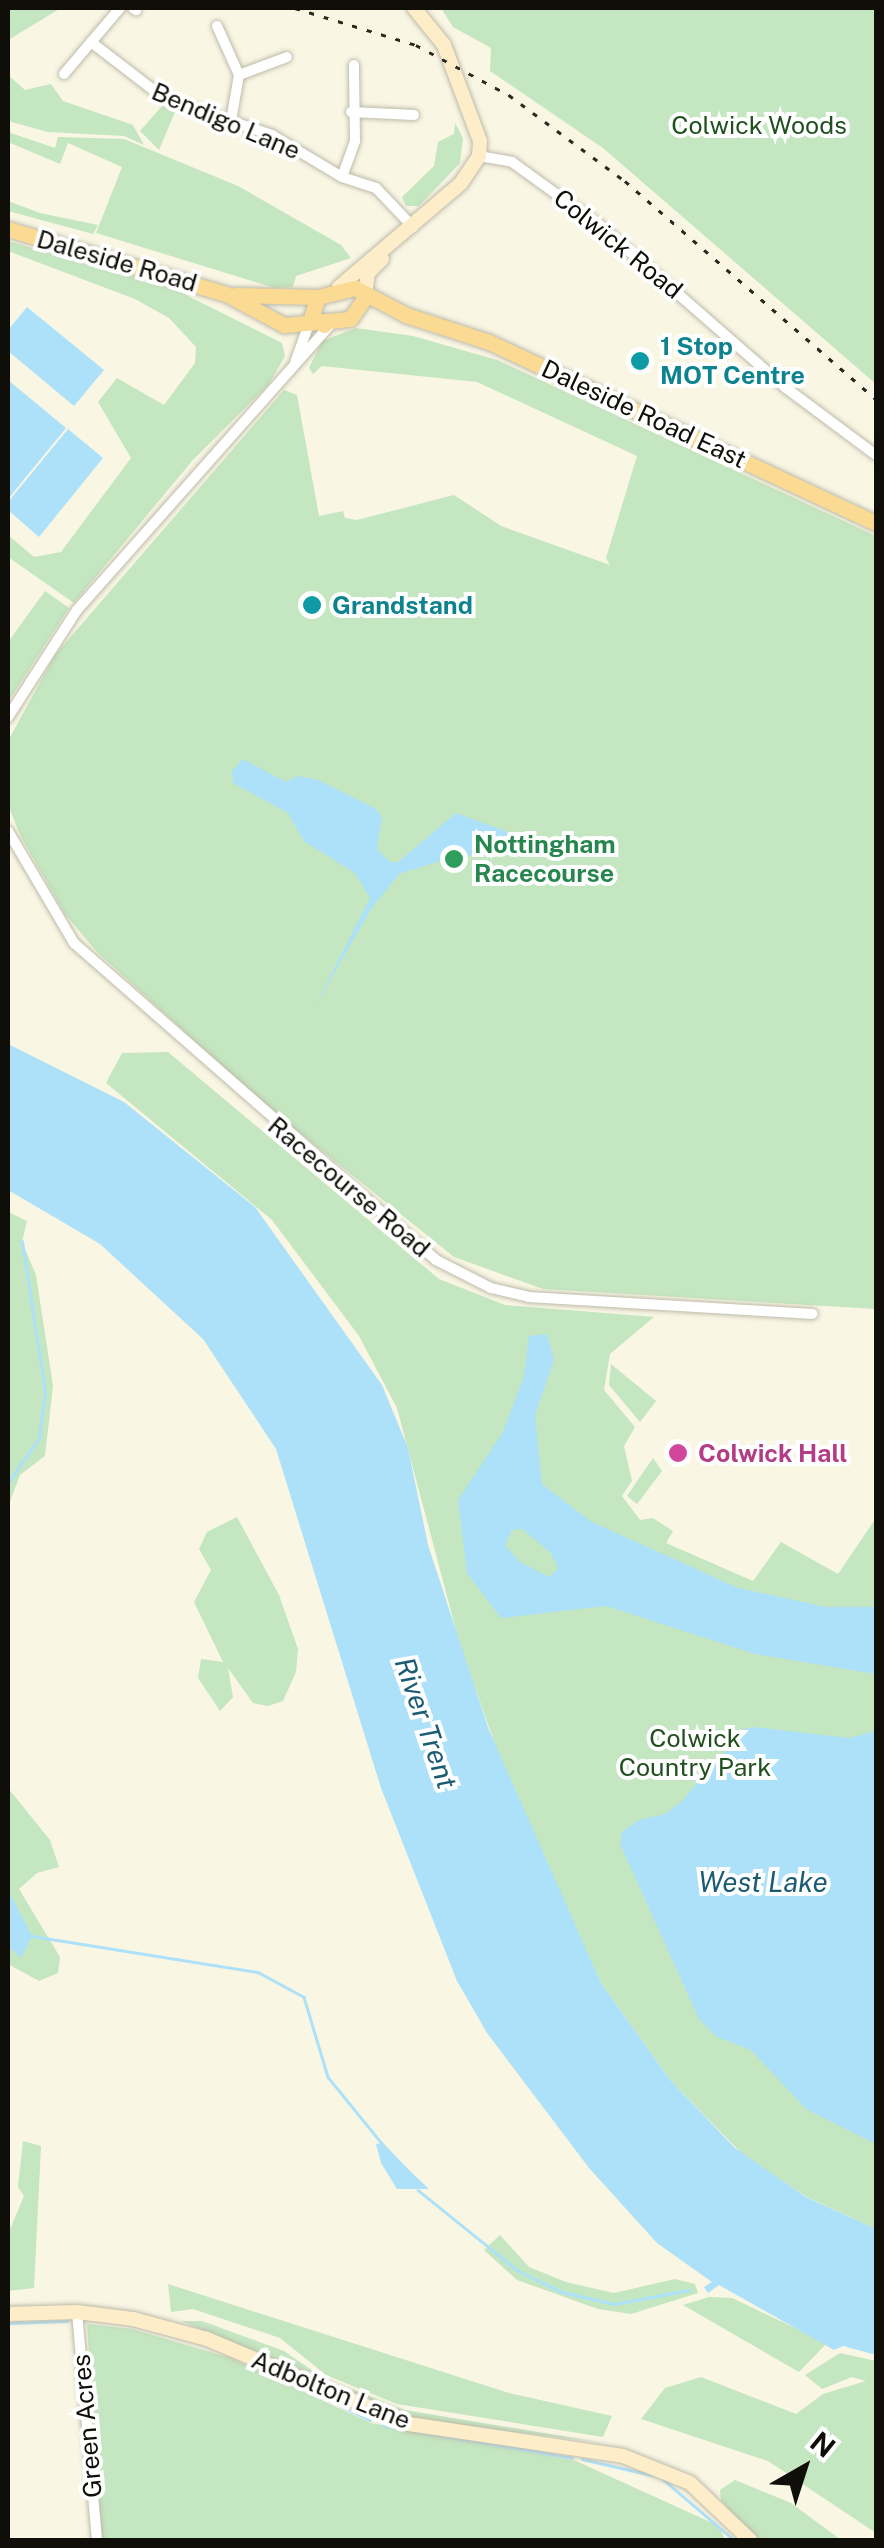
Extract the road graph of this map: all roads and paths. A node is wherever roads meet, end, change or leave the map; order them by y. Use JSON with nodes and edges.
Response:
{"nodes":[{"id":1,"x":120,"y":8,"type":"edge"},
{"id":2,"x":414,"y":8,"type":"edge"},
{"id":3,"x":217,"y":26,"type":"dead end"},
{"id":4,"x":91,"y":42,"type":"junction"},
{"id":5,"x":273,"y":48,"type":"dead end"},
{"id":6,"x":64,"y":54,"type":"dead end"},
{"id":7,"x":74,"y":62,"type":"junction"},
{"id":8,"x":350,"y":72,"type":"dead end"},
{"id":9,"x":64,"y":74,"type":"dead end"},
{"id":10,"x":239,"y":75,"type":"junction"},
{"id":11,"x":406,"y":111,"type":"dead end"},
{"id":12,"x":351,"y":112,"type":"junction"},
{"id":13,"x":231,"y":121,"type":"junction"},
{"id":14,"x":479,"y":156,"type":"junction"},
{"id":15,"x":342,"y":177,"type":"junction"},
{"id":16,"x":413,"y":226,"type":"junction"},
{"id":17,"x":8,"y":229,"type":"edge"},
{"id":18,"x":394,"y":242,"type":"junction"},
{"id":19,"x":339,"y":286,"type":"junction"},
{"id":20,"x":226,"y":294,"type":"junction"},
{"id":21,"x":365,"y":295,"type":"junction"},
{"id":22,"x":318,"y":297,"type":"junction"},
{"id":23,"x":406,"y":315,"type":"junction"},
{"id":24,"x":356,"y":316,"type":"junction"},
{"id":25,"x":319,"y":323,"type":"junction"},
{"id":26,"x":284,"y":325,"type":"junction"},
{"id":27,"x":300,"y":347,"type":"junction"},
{"id":28,"x":295,"y":364,"type":"junction"},
{"id":29,"x":876,"y":455,"type":"edge"},
{"id":30,"x":876,"y":523,"type":"edge"},
{"id":31,"x":8,"y":718,"type":"edge"},
{"id":32,"x":8,"y":831,"type":"edge"},
{"id":33,"x":20,"y":856,"type":"junction"},
{"id":34,"x":8,"y":860,"type":"edge"},
{"id":35,"x":812,"y":1314,"type":"dead end"},
{"id":36,"x":77,"y":2312,"type":"junction"},
{"id":37,"x":8,"y":2314,"type":"edge"},
{"id":38,"x":97,"y":2540,"type":"edge"},
{"id":39,"x":750,"y":2540,"type":"edge"}],
"edges":[{"from":1,"to":4,"type":"street"},
{"from":2,"to":14,"type":"street"},
{"from":3,"to":10,"type":"street"},
{"from":4,"to":7,"type":"street"},
{"from":4,"to":13,"type":"street","name":"Bendigo Lane"},
{"from":5,"to":10,"type":"street"},
{"from":6,"to":7,"type":"street"},
{"from":7,"to":9,"type":"street"},
{"from":8,"to":12,"type":"street"},
{"from":10,"to":13,"type":"street"},
{"from":11,"to":12,"type":"street"},
{"from":12,"to":15,"type":"street"},
{"from":13,"to":15,"type":"street","name":"Bendigo Lane"},
{"from":14,"to":16,"type":"street"},
{"from":14,"to":29,"type":"street","name":"Colwick Road"},
{"from":15,"to":16,"type":"street","name":"Bendigo Lane"},
{"from":16,"to":18,"type":"street"},
{"from":17,"to":20,"type":"main road","name":"Daleside Road"},
{"from":18,"to":19,"type":"street"},
{"from":18,"to":21,"type":"street"},
{"from":19,"to":21,"type":"main road","name":"Daleside Road East"},
{"from":19,"to":22,"type":"main road"},
{"from":20,"to":22,"type":"main road","name":"Daleside Road"},
{"from":20,"to":26,"type":"main road","name":"Daleside Road"},
{"from":21,"to":23,"type":"main road","name":"Daleside Road East"},
{"from":21,"to":24,"type":"main road"},
{"from":22,"to":25,"type":"main road"},
{"from":23,"to":24,"type":"main road","name":"Daleside Road East"},
{"from":23,"to":30,"type":"main road","name":"Daleside Road East"},
{"from":24,"to":25,"type":"main road","name":"Daleside Road East"},
{"from":25,"to":26,"type":"main road","name":"Daleside Road"},
{"from":25,"to":27,"type":"street"},
{"from":25,"to":28,"type":"street"},
{"from":26,"to":27,"type":"street"},
{"from":27,"to":28,"type":"street"},
{"from":28,"to":31,"type":"street"},
{"from":32,"to":33,"type":"street","name":"Racecourse Road"},
{"from":33,"to":34,"type":"street"},
{"from":33,"to":35,"type":"street","name":"Racecourse Road"},
{"from":36,"to":37,"type":"street","name":"Adbolton Lane"},
{"from":36,"to":38,"type":"street","name":"Green Acres"},
{"from":36,"to":39,"type":"street","name":"Adbolton Lane"}]}
